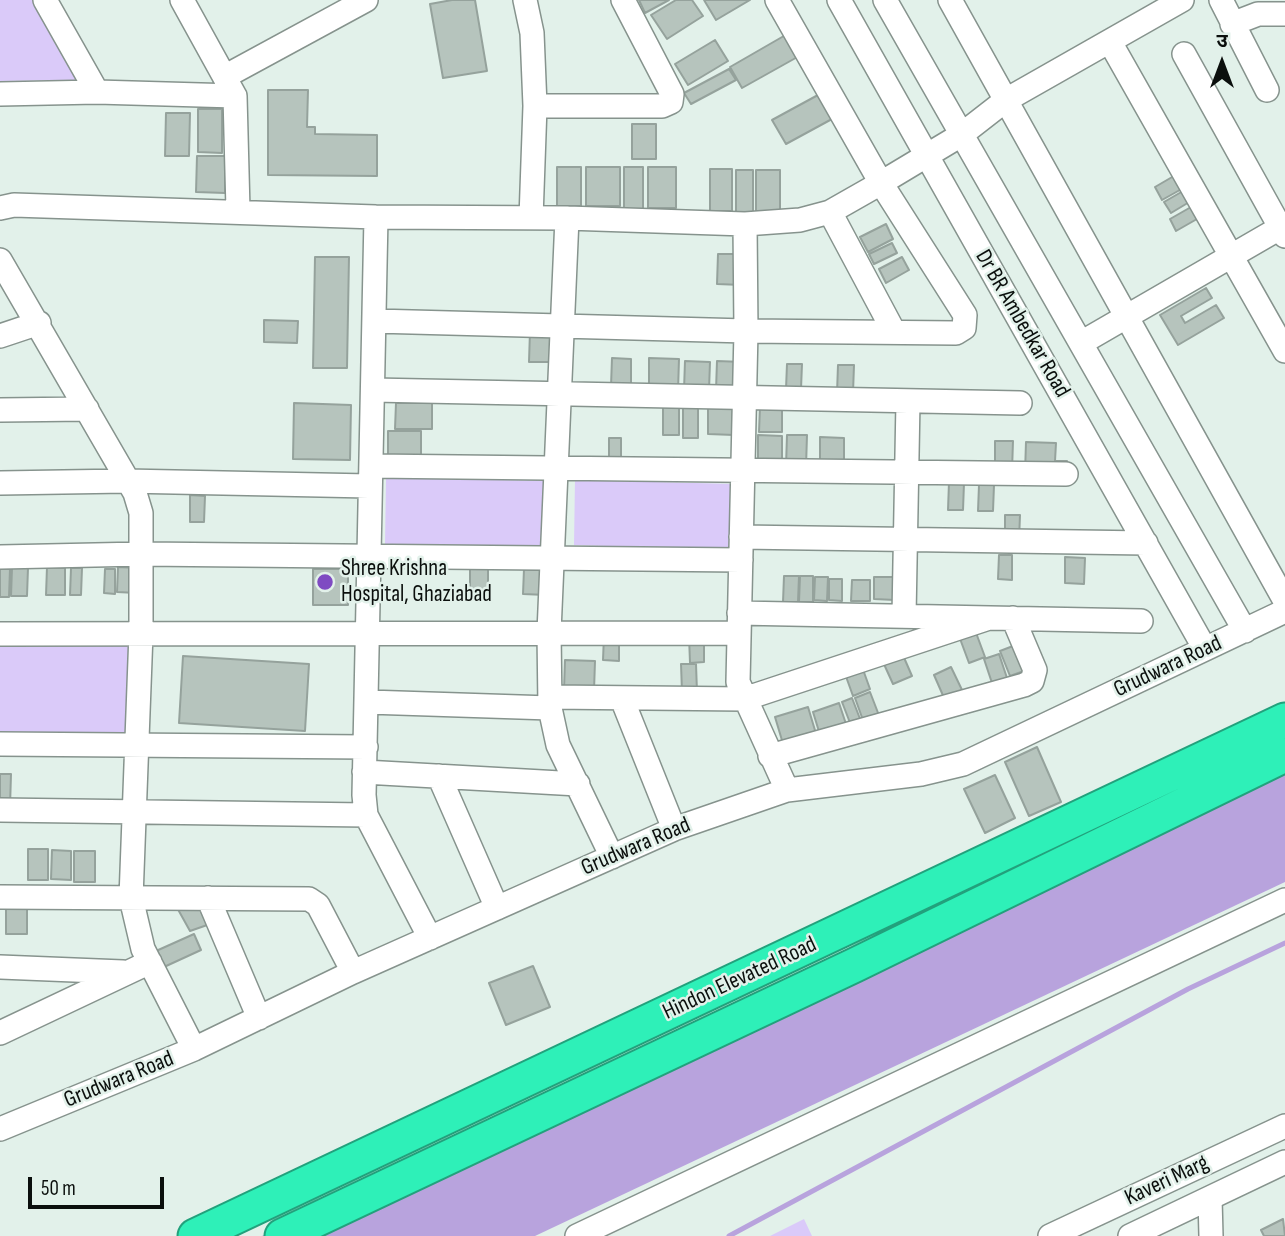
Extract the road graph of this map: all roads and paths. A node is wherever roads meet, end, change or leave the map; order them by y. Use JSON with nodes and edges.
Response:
{"nodes":[{"id":1,"x":45,"y":0,"type":"edge"},
{"id":2,"x":182,"y":0,"type":"edge"},
{"id":3,"x":366,"y":0,"type":"edge"},
{"id":4,"x":525,"y":0,"type":"edge"},
{"id":5,"x":623,"y":0,"type":"edge"},
{"id":6,"x":777,"y":0,"type":"edge"},
{"id":7,"x":839,"y":0,"type":"edge"},
{"id":8,"x":885,"y":0,"type":"edge"},
{"id":9,"x":950,"y":0,"type":"edge"},
{"id":10,"x":1182,"y":0,"type":"edge"},
{"id":11,"x":1221,"y":0,"type":"edge"},
{"id":12,"x":1285,"y":14,"type":"edge"},
{"id":13,"x":1232,"y":24,"type":"junction"},
{"id":14,"x":1110,"y":42,"type":"junction"},
{"id":15,"x":1184,"y":54,"type":"dead end"},
{"id":16,"x":230,"y":86,"type":"junction"},
{"id":17,"x":1267,"y":90,"type":"dead end"},
{"id":18,"x":97,"y":92,"type":"junction"},
{"id":19,"x":0,"y":94,"type":"edge"},
{"id":20,"x":1006,"y":100,"type":"junction"},
{"id":21,"x":535,"y":106,"type":"junction"},
{"id":22,"x":961,"y":135,"type":"junction"},
{"id":23,"x":927,"y":157,"type":"junction"},
{"id":24,"x":881,"y":183,"type":"junction"},
{"id":25,"x":0,"y":208,"type":"edge"},
{"id":26,"x":238,"y":211,"type":"junction"},
{"id":27,"x":830,"y":212,"type":"junction"},
{"id":28,"x":376,"y":217,"type":"junction"},
{"id":29,"x":531,"y":218,"type":"junction"},
{"id":30,"x":567,"y":218,"type":"junction"},
{"id":31,"x":744,"y":224,"type":"junction"},
{"id":32,"x":1283,"y":229,"type":"edge"},
{"id":33,"x":1231,"y":257,"type":"junction"},
{"id":34,"x":0,"y":260,"type":"edge"},
{"id":35,"x":1126,"y":317,"type":"junction"},
{"id":36,"x":374,"y":321,"type":"junction"},
{"id":37,"x":39,"y":323,"type":"junction"},
{"id":38,"x":561,"y":327,"type":"junction"},
{"id":39,"x":746,"y":331,"type":"junction"},
{"id":40,"x":894,"y":332,"type":"junction"},
{"id":41,"x":0,"y":336,"type":"edge"},
{"id":42,"x":1081,"y":343,"type":"junction"},
{"id":43,"x":1285,"y":351,"type":"edge"},
{"id":44,"x":373,"y":390,"type":"junction"},
{"id":45,"x":560,"y":393,"type":"junction"},
{"id":46,"x":744,"y":397,"type":"junction"},
{"id":47,"x":908,"y":401,"type":"junction"},
{"id":48,"x":1020,"y":403,"type":"dead end"},
{"id":49,"x":87,"y":409,"type":"junction"},
{"id":50,"x":0,"y":410,"type":"edge"},
{"id":51,"x":557,"y":469,"type":"junction"},
{"id":52,"x":743,"y":471,"type":"junction"},
{"id":53,"x":906,"y":472,"type":"junction"},
{"id":54,"x":1066,"y":474,"type":"dead end"},
{"id":55,"x":371,"y":476,"type":"junction"},
{"id":56,"x":126,"y":481,"type":"junction"},
{"id":57,"x":0,"y":483,"type":"edge"},
{"id":58,"x":905,"y":540,"type":"junction"},
{"id":59,"x":1146,"y":543,"type":"junction"},
{"id":60,"x":741,"y":549,"type":"junction"},
{"id":61,"x":142,"y":554,"type":"junction"},
{"id":62,"x":0,"y":557,"type":"edge"},
{"id":63,"x":368,"y":558,"type":"junction"},
{"id":64,"x":552,"y":558,"type":"junction"},
{"id":65,"x":1285,"y":601,"type":"edge"},
{"id":66,"x":1285,"y":611,"type":"edge"},
{"id":67,"x":904,"y":616,"type":"junction"},
{"id":68,"x":989,"y":618,"type":"junction"},
{"id":69,"x":1013,"y":618,"type":"junction"},
{"id":70,"x":1141,"y":621,"type":"dead end"},
{"id":71,"x":739,"y":623,"type":"junction"},
{"id":72,"x":1245,"y":631,"type":"junction"},
{"id":73,"x":369,"y":632,"type":"junction"},
{"id":74,"x":549,"y":632,"type":"junction"},
{"id":75,"x":141,"y":633,"type":"junction"},
{"id":76,"x":0,"y":634,"type":"edge"},
{"id":77,"x":1205,"y":649,"type":"junction"},
{"id":78,"x":622,"y":699,"type":"junction"},
{"id":79,"x":744,"y":699,"type":"junction"},
{"id":80,"x":368,"y":702,"type":"junction"},
{"id":81,"x":550,"y":702,"type":"junction"},
{"id":82,"x":1285,"y":720,"type":"edge"},
{"id":83,"x":0,"y":744,"type":"edge"},
{"id":84,"x":136,"y":745,"type":"junction"},
{"id":85,"x":366,"y":747,"type":"junction"},
{"id":86,"x":1285,"y":755,"type":"edge"},
{"id":87,"x":770,"y":756,"type":"junction"},
{"id":88,"x":364,"y":772,"type":"junction"},
{"id":89,"x":439,"y":776,"type":"junction"},
{"id":90,"x":578,"y":784,"type":"junction"},
{"id":91,"x":787,"y":790,"type":"junction"},
{"id":92,"x":0,"y":810,"type":"edge"},
{"id":93,"x":134,"y":812,"type":"junction"},
{"id":94,"x":366,"y":815,"type":"junction"},
{"id":95,"x":674,"y":829,"type":"junction"},
{"id":96,"x":612,"y":857,"type":"junction"},
{"id":97,"x":0,"y":897,"type":"edge"},
{"id":98,"x":131,"y":898,"type":"junction"},
{"id":99,"x":208,"y":898,"type":"junction"},
{"id":100,"x":1285,"y":900,"type":"edge"},
{"id":101,"x":497,"y":908,"type":"junction"},
{"id":102,"x":430,"y":938,"type":"junction"},
{"id":103,"x":150,"y":962,"type":"junction"},
{"id":104,"x":0,"y":967,"type":"edge"},
{"id":105,"x":128,"y":972,"type":"junction"},
{"id":106,"x":353,"y":972,"type":"junction"},
{"id":107,"x":259,"y":1018,"type":"junction"},
{"id":108,"x":0,"y":1033,"type":"edge"},
{"id":109,"x":194,"y":1049,"type":"junction"},
{"id":110,"x":1285,"y":1126,"type":"edge"},
{"id":111,"x":0,"y":1129,"type":"edge"},
{"id":112,"x":1285,"y":1163,"type":"edge"},
{"id":113,"x":1210,"y":1198,"type":"junction"},
{"id":114,"x":195,"y":1236,"type":"edge"},
{"id":115,"x":282,"y":1236,"type":"edge"},
{"id":116,"x":577,"y":1236,"type":"edge"},
{"id":117,"x":1050,"y":1236,"type":"edge"},
{"id":118,"x":1130,"y":1236,"type":"edge"},
{"id":119,"x":1211,"y":1236,"type":"edge"}],
"edges":[{"from":1,"to":18,"type":"street"},
{"from":2,"to":16,"type":"street"},
{"from":3,"to":16,"type":"street"},
{"from":4,"to":21,"type":"street"},
{"from":5,"to":21,"type":"street"},
{"from":6,"to":24,"type":"street"},
{"from":7,"to":23,"type":"street","name":"Dr BR Ambedkar Road"},
{"from":8,"to":22,"type":"street","name":"Dr BR Ambedkar Road"},
{"from":9,"to":20,"type":"street"},
{"from":10,"to":14,"type":"street"},
{"from":11,"to":13,"type":"street"},
{"from":12,"to":13,"type":"street"},
{"from":13,"to":17,"type":"street"},
{"from":14,"to":20,"type":"street"},
{"from":14,"to":33,"type":"street"},
{"from":15,"to":32,"type":"street"},
{"from":16,"to":18,"type":"street"},
{"from":16,"to":26,"type":"street"},
{"from":18,"to":19,"type":"street"},
{"from":20,"to":22,"type":"street"},
{"from":20,"to":35,"type":"street"},
{"from":21,"to":29,"type":"street"},
{"from":22,"to":23,"type":"street"},
{"from":22,"to":42,"type":"street","name":"Dr BR Ambedkar Road"},
{"from":23,"to":24,"type":"street"},
{"from":23,"to":59,"type":"street","name":"Dr BR Ambedkar Road"},
{"from":24,"to":27,"type":"street"},
{"from":24,"to":40,"type":"street"},
{"from":25,"to":26,"type":"street"},
{"from":26,"to":28,"type":"street"},
{"from":27,"to":31,"type":"street"},
{"from":27,"to":40,"type":"street"},
{"from":28,"to":29,"type":"street"},
{"from":28,"to":36,"type":"street"},
{"from":29,"to":30,"type":"street"},
{"from":30,"to":31,"type":"street"},
{"from":30,"to":38,"type":"street"},
{"from":31,"to":39,"type":"street"},
{"from":32,"to":33,"type":"street"},
{"from":33,"to":35,"type":"street"},
{"from":33,"to":43,"type":"street"},
{"from":34,"to":37,"type":"street"},
{"from":35,"to":42,"type":"street"},
{"from":35,"to":65,"type":"street"},
{"from":36,"to":38,"type":"street"},
{"from":36,"to":44,"type":"street"},
{"from":37,"to":41,"type":"street"},
{"from":37,"to":49,"type":"street"},
{"from":38,"to":39,"type":"street"},
{"from":38,"to":45,"type":"street"},
{"from":39,"to":40,"type":"street"},
{"from":39,"to":46,"type":"street"},
{"from":42,"to":72,"type":"street","name":"Dr BR Ambedkar Road"},
{"from":44,"to":45,"type":"street"},
{"from":44,"to":55,"type":"street"},
{"from":45,"to":46,"type":"street"},
{"from":45,"to":51,"type":"street"},
{"from":46,"to":47,"type":"street"},
{"from":46,"to":52,"type":"street"},
{"from":47,"to":48,"type":"street"},
{"from":47,"to":53,"type":"street"},
{"from":49,"to":50,"type":"street"},
{"from":49,"to":56,"type":"street"},
{"from":51,"to":52,"type":"street"},
{"from":51,"to":55,"type":"street"},
{"from":51,"to":64,"type":"street"},
{"from":52,"to":53,"type":"street"},
{"from":52,"to":60,"type":"street"},
{"from":53,"to":54,"type":"street"},
{"from":53,"to":58,"type":"street"},
{"from":55,"to":56,"type":"street"},
{"from":55,"to":63,"type":"street"},
{"from":56,"to":57,"type":"street"},
{"from":56,"to":61,"type":"street"},
{"from":58,"to":59,"type":"street"},
{"from":58,"to":60,"type":"street"},
{"from":58,"to":67,"type":"street"},
{"from":59,"to":77,"type":"street","name":"Dr BR Ambedkar Road"},
{"from":60,"to":64,"type":"street"},
{"from":60,"to":71,"type":"street"},
{"from":61,"to":62,"type":"street"},
{"from":61,"to":63,"type":"street"},
{"from":61,"to":75,"type":"street"},
{"from":63,"to":64,"type":"street"},
{"from":63,"to":73,"type":"street"},
{"from":64,"to":74,"type":"street"},
{"from":66,"to":72,"type":"street","name":"Grudwara Road"},
{"from":67,"to":68,"type":"street"},
{"from":67,"to":71,"type":"street"},
{"from":68,"to":69,"type":"street"},
{"from":68,"to":79,"type":"street"},
{"from":69,"to":70,"type":"street"},
{"from":69,"to":87,"type":"street"},
{"from":71,"to":74,"type":"street"},
{"from":71,"to":79,"type":"street"},
{"from":72,"to":77,"type":"street","name":"Grudwara Road"},
{"from":73,"to":74,"type":"street"},
{"from":73,"to":75,"type":"street"},
{"from":73,"to":80,"type":"street"},
{"from":74,"to":81,"type":"street"},
{"from":75,"to":76,"type":"street"},
{"from":75,"to":84,"type":"street"},
{"from":77,"to":91,"type":"street","name":"Grudwara Road"},
{"from":78,"to":79,"type":"street"},
{"from":78,"to":81,"type":"street"},
{"from":78,"to":95,"type":"street"},
{"from":79,"to":87,"type":"street"},
{"from":80,"to":81,"type":"street"},
{"from":80,"to":85,"type":"street"},
{"from":81,"to":90,"type":"street"},
{"from":82,"to":114,"type":"highway","name":"Hindon Elevated Road"},
{"from":83,"to":84,"type":"street"},
{"from":84,"to":85,"type":"street"},
{"from":84,"to":93,"type":"street"},
{"from":85,"to":88,"type":"street"},
{"from":86,"to":115,"type":"highway","name":"Hindon Elevated Road"},
{"from":87,"to":91,"type":"street"},
{"from":88,"to":89,"type":"street"},
{"from":88,"to":94,"type":"street"},
{"from":89,"to":90,"type":"street"},
{"from":89,"to":101,"type":"street"},
{"from":90,"to":96,"type":"street"},
{"from":91,"to":95,"type":"street","name":"Grudwara Road"},
{"from":92,"to":93,"type":"street"},
{"from":93,"to":94,"type":"street"},
{"from":93,"to":98,"type":"street"},
{"from":94,"to":102,"type":"street"},
{"from":95,"to":96,"type":"street","name":"Grudwara Road"},
{"from":96,"to":101,"type":"street","name":"Grudwara Road"},
{"from":97,"to":98,"type":"street"},
{"from":98,"to":99,"type":"street"},
{"from":98,"to":103,"type":"street"},
{"from":99,"to":106,"type":"street"},
{"from":99,"to":107,"type":"street"},
{"from":100,"to":116,"type":"street"},
{"from":101,"to":102,"type":"street","name":"Grudwara Road"},
{"from":102,"to":106,"type":"street","name":"Grudwara Road"},
{"from":103,"to":105,"type":"street"},
{"from":103,"to":109,"type":"street"},
{"from":104,"to":105,"type":"street"},
{"from":105,"to":108,"type":"street"},
{"from":106,"to":107,"type":"street","name":"Grudwara Road"},
{"from":107,"to":109,"type":"street","name":"Grudwara Road"},
{"from":109,"to":111,"type":"street","name":"Grudwara Road"},
{"from":110,"to":117,"type":"street","name":"Kaveri Marg"},
{"from":112,"to":113,"type":"street","name":"Kaveri Marg"},
{"from":113,"to":118,"type":"street","name":"Kaveri Marg"},
{"from":113,"to":119,"type":"street"}]}
